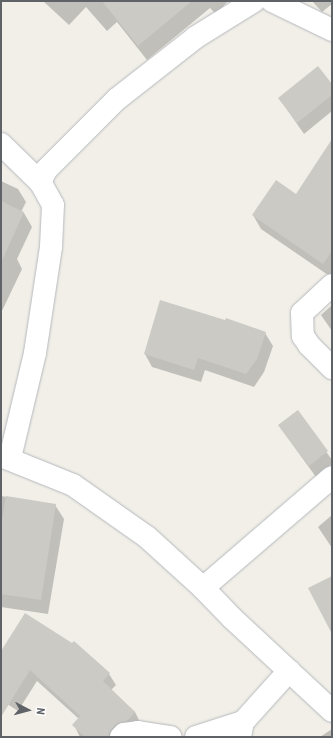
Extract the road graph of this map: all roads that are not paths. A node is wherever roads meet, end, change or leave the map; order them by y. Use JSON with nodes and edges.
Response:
{"nodes":[{"id":1,"x":254,"y":1,"type":"edge"},
{"id":2,"x":272,"y":1,"type":"edge"},
{"id":3,"x":332,"y":30,"type":"edge"},
{"id":4,"x":1,"y":144,"type":"edge"},
{"id":5,"x":40,"y":182,"type":"junction"},
{"id":6,"x":332,"y":285,"type":"edge"},
{"id":7,"x":332,"y":368,"type":"edge"},
{"id":8,"x":5,"y":457,"type":"edge"},
{"id":9,"x":332,"y":477,"type":"edge"},
{"id":10,"x":203,"y":588,"type":"junction"},
{"id":11,"x":289,"y":671,"type":"junction"},
{"id":12,"x":332,"y":711,"type":"edge"},
{"id":13,"x":242,"y":730,"type":"edge"},
{"id":14,"x":121,"y":737,"type":"edge"},
{"id":15,"x":171,"y":737,"type":"edge"},
{"id":16,"x":196,"y":737,"type":"edge"}],
"edges":[{"from":1,"to":5,"type":"street"},
{"from":2,"to":3,"type":"street"},
{"from":4,"to":5,"type":"street"},
{"from":5,"to":8,"type":"street"},
{"from":6,"to":7,"type":"street"},
{"from":8,"to":10,"type":"street"},
{"from":9,"to":10,"type":"street"},
{"from":10,"to":11,"type":"street"},
{"from":11,"to":12,"type":"street"},
{"from":11,"to":13,"type":"street"},
{"from":13,"to":16,"type":"street"},
{"from":14,"to":15,"type":"street"}]}
